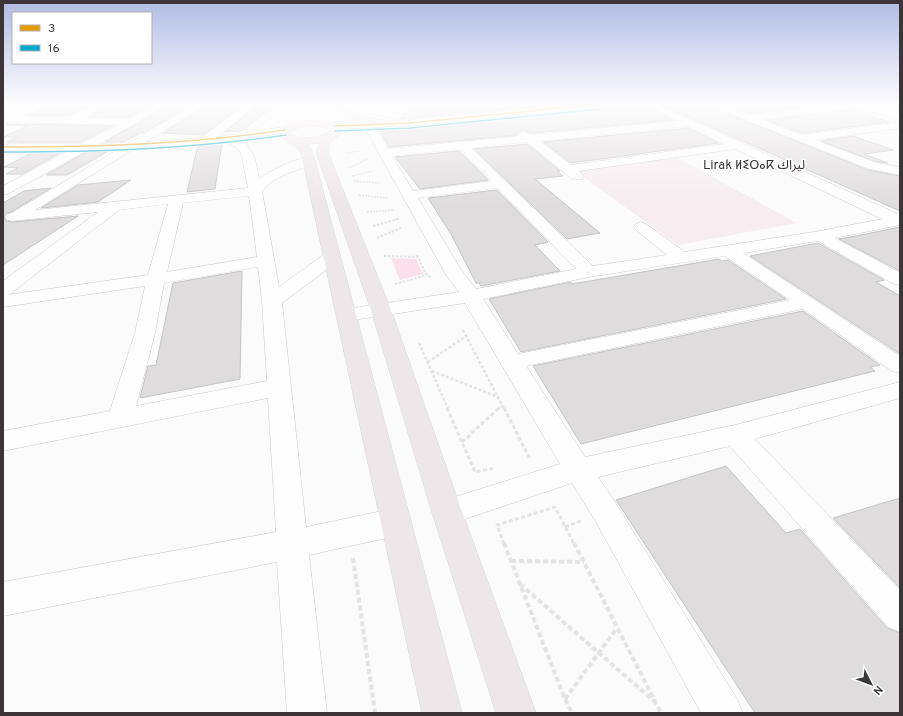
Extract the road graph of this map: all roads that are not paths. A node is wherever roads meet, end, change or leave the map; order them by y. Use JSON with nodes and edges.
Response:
{"nodes":[{"id":1,"x":102,"y":137,"type":"edge"},
{"id":2,"x":142,"y":137,"type":"edge"},
{"id":3,"x":209,"y":137,"type":"edge"},
{"id":4,"x":238,"y":137,"type":"edge"},
{"id":5,"x":247,"y":137,"type":"edge"},
{"id":6,"x":294,"y":137,"type":"edge"},
{"id":7,"x":304,"y":137,"type":"edge"},
{"id":8,"x":319,"y":137,"type":"edge"},
{"id":9,"x":329,"y":137,"type":"edge"},
{"id":10,"x":380,"y":137,"type":"edge"},
{"id":11,"x":534,"y":137,"type":"edge"},
{"id":12,"x":721,"y":137,"type":"edge"},
{"id":13,"x":804,"y":137,"type":"edge"},
{"id":14,"x":32,"y":138,"type":"dead end"},
{"id":15,"x":528,"y":138,"type":"junction"},
{"id":16,"x":800,"y":138,"type":"joint"},
{"id":17,"x":226,"y":139,"type":"junction"},
{"id":18,"x":203,"y":142,"type":"junction"},
{"id":19,"x":738,"y":145,"type":"junction"},
{"id":20,"x":463,"y":146,"type":"junction"},
{"id":21,"x":8,"y":147,"type":"edge"},
{"id":22,"x":82,"y":148,"type":"junction"},
{"id":23,"x":128,"y":148,"type":"junction"},
{"id":24,"x":3,"y":152,"type":"edge"},
{"id":25,"x":385,"y":153,"type":"junction"},
{"id":26,"x":309,"y":161,"type":"junction"},
{"id":27,"x":900,"y":171,"type":"edge"},
{"id":28,"x":3,"y":177,"type":"edge"},
{"id":29,"x":27,"y":178,"type":"junction"},
{"id":30,"x":501,"y":184,"type":"junction"},
{"id":31,"x":3,"y":191,"type":"edge"},
{"id":32,"x":255,"y":191,"type":"junction"},
{"id":33,"x":410,"y":195,"type":"junction"},
{"id":34,"x":177,"y":199,"type":"junction"},
{"id":35,"x":115,"y":206,"type":"junction"},
{"id":36,"x":8,"y":220,"type":"edge"},
{"id":37,"x":898,"y":220,"type":"edge"},
{"id":38,"x":641,"y":227,"type":"dead end"},
{"id":39,"x":820,"y":236,"type":"junction"},
{"id":40,"x":729,"y":251,"type":"junction"},
{"id":41,"x":332,"y":257,"type":"junction"},
{"id":42,"x":682,"y":258,"type":"junction"},
{"id":43,"x":266,"y":261,"type":"junction"},
{"id":44,"x":589,"y":272,"type":"junction"},
{"id":45,"x":156,"y":279,"type":"junction"},
{"id":46,"x":900,"y":280,"type":"edge"},
{"id":47,"x":3,"y":290,"type":"edge"},
{"id":48,"x":471,"y":296,"type":"junction"},
{"id":49,"x":3,"y":301,"type":"edge"},
{"id":50,"x":272,"y":301,"type":"junction"},
{"id":51,"x":806,"y":303,"type":"junction"},
{"id":52,"x":381,"y":310,"type":"junction"},
{"id":53,"x":347,"y":315,"type":"junction"},
{"id":54,"x":512,"y":362,"type":"junction"},
{"id":55,"x":900,"y":366,"type":"edge"},
{"id":56,"x":280,"y":386,"type":"junction"},
{"id":57,"x":900,"y":390,"type":"edge"},
{"id":58,"x":120,"y":419,"type":"junction"},
{"id":59,"x":735,"y":435,"type":"junction"},
{"id":60,"x":3,"y":441,"type":"edge"},
{"id":61,"x":578,"y":470,"type":"junction"},
{"id":62,"x":447,"y":512,"type":"junction"},
{"id":63,"x":396,"y":522,"type":"junction"},
{"id":64,"x":292,"y":544,"type":"junction"},
{"id":65,"x":3,"y":599,"type":"edge"},
{"id":66,"x":900,"y":614,"type":"edge"},
{"id":67,"x":307,"y":713,"type":"edge"},
{"id":68,"x":442,"y":713,"type":"edge"},
{"id":69,"x":516,"y":713,"type":"edge"},
{"id":70,"x":723,"y":713,"type":"edge"}],
"edges":[{"from":1,"to":22,"type":"street"},
{"from":2,"to":23,"type":"street"},
{"from":3,"to":18,"type":"street"},
{"from":4,"to":17,"type":"street"},
{"from":5,"to":17,"type":"street"},
{"from":6,"to":26,"type":"main road"},
{"from":7,"to":8,"type":"main road"},
{"from":9,"to":52,"type":"main road"},
{"from":10,"to":25,"type":"street"},
{"from":11,"to":15,"type":"street"},
{"from":12,"to":19,"type":"street"},
{"from":13,"to":16,"type":"street"},
{"from":14,"to":21,"type":"street"},
{"from":15,"to":19,"type":"street"},
{"from":15,"to":20,"type":"street"},
{"from":16,"to":27,"type":"street"},
{"from":17,"to":18,"type":"street"},
{"from":17,"to":32,"type":"street"},
{"from":18,"to":23,"type":"street"},
{"from":19,"to":37,"type":"street"},
{"from":20,"to":25,"type":"street"},
{"from":20,"to":30,"type":"street"},
{"from":21,"to":22,"type":"street"},
{"from":21,"to":24,"type":"street"},
{"from":22,"to":23,"type":"street"},
{"from":22,"to":29,"type":"street"},
{"from":23,"to":36,"type":"street"},
{"from":25,"to":33,"type":"street"},
{"from":26,"to":32,"type":"street"},
{"from":26,"to":41,"type":"main road"},
{"from":28,"to":29,"type":"street"},
{"from":29,"to":31,"type":"street"},
{"from":30,"to":33,"type":"street"},
{"from":30,"to":44,"type":"street"},
{"from":32,"to":34,"type":"street"},
{"from":32,"to":43,"type":"street"},
{"from":33,"to":48,"type":"street"},
{"from":34,"to":35,"type":"street"},
{"from":34,"to":45,"type":"street"},
{"from":35,"to":36,"type":"street"},
{"from":35,"to":47,"type":"street"},
{"from":37,"to":39,"type":"street"},
{"from":38,"to":42,"type":"street"},
{"from":39,"to":40,"type":"street"},
{"from":39,"to":46,"type":"street"},
{"from":40,"to":42,"type":"street"},
{"from":40,"to":51,"type":"street"},
{"from":41,"to":50,"type":"street"},
{"from":41,"to":53,"type":"main road"},
{"from":42,"to":44,"type":"street"},
{"from":43,"to":45,"type":"street"},
{"from":43,"to":50,"type":"street"},
{"from":44,"to":48,"type":"street"},
{"from":45,"to":49,"type":"street"},
{"from":45,"to":58,"type":"street"},
{"from":48,"to":52,"type":"street"},
{"from":48,"to":54,"type":"street"},
{"from":50,"to":56,"type":"street"},
{"from":51,"to":54,"type":"street"},
{"from":51,"to":55,"type":"street"},
{"from":52,"to":53,"type":"street"},
{"from":52,"to":62,"type":"main road"},
{"from":53,"to":63,"type":"main road"},
{"from":54,"to":61,"type":"street"},
{"from":56,"to":58,"type":"street"},
{"from":56,"to":64,"type":"street"},
{"from":57,"to":59,"type":"street"},
{"from":58,"to":60,"type":"street"},
{"from":59,"to":61,"type":"street"},
{"from":59,"to":66,"type":"street"},
{"from":61,"to":62,"type":"street"},
{"from":61,"to":70,"type":"street"},
{"from":62,"to":69,"type":"main road"},
{"from":63,"to":64,"type":"street"},
{"from":63,"to":68,"type":"main road"},
{"from":64,"to":65,"type":"street"},
{"from":64,"to":67,"type":"street"}]}
